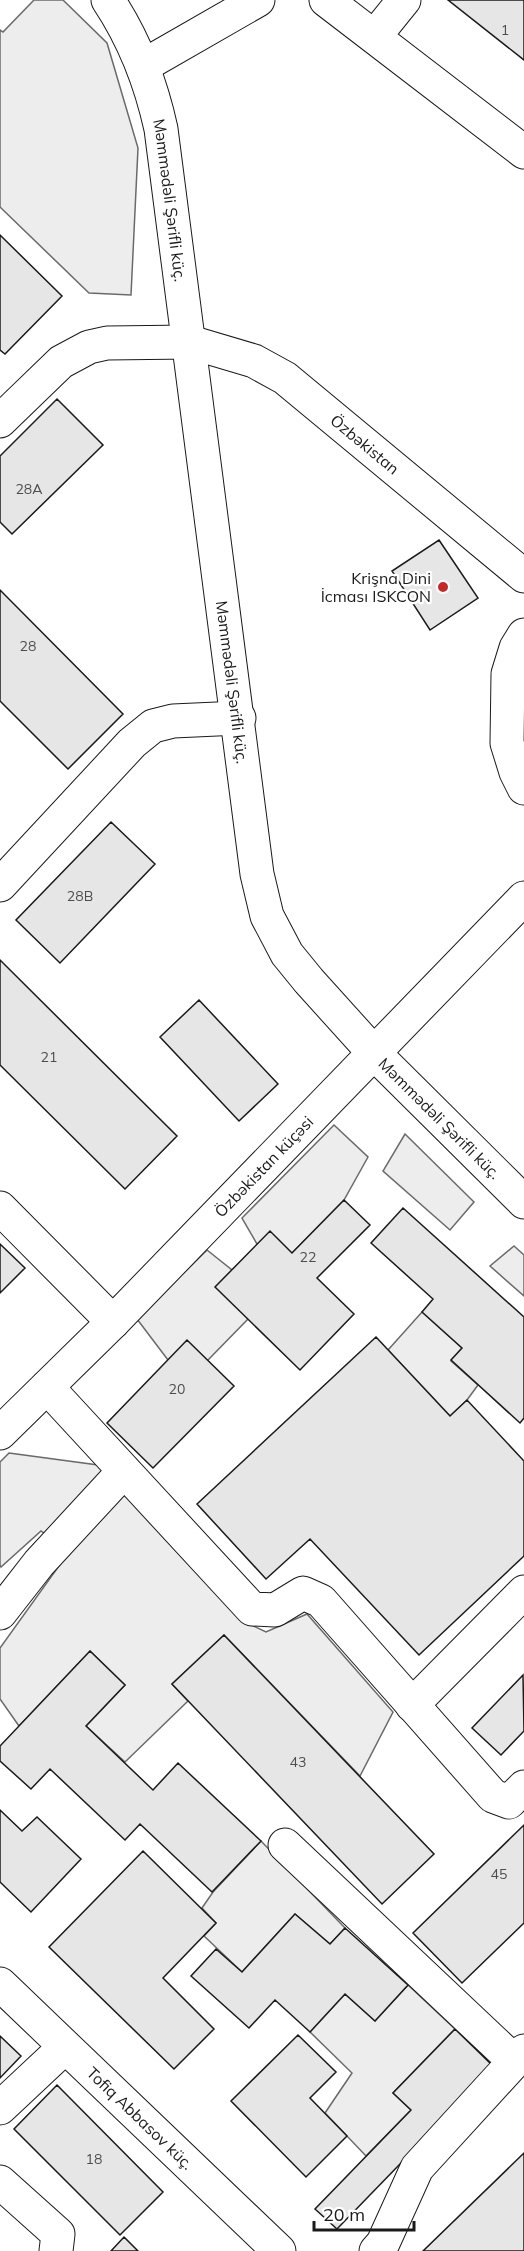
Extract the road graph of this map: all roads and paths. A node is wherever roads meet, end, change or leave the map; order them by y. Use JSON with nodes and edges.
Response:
{"nodes":[{"id":1,"x":108,"y":0,"type":"edge"},
{"id":2,"x":258,"y":0,"type":"edge"},
{"id":3,"x":326,"y":0,"type":"edge"},
{"id":4,"x":404,"y":0,"type":"edge"},
{"id":5,"x":375,"y":36,"type":"junction"},
{"id":6,"x":143,"y":66,"type":"junction"},
{"id":7,"x":524,"y":152,"type":"edge"},
{"id":8,"x":190,"y":342,"type":"junction"},
{"id":9,"x":0,"y":422,"type":"edge"},
{"id":10,"x":524,"y":576,"type":"edge"},
{"id":11,"x":524,"y":635,"type":"edge"},
{"id":12,"x":238,"y":718,"type":"junction"},
{"id":13,"x":524,"y":788,"type":"edge"},
{"id":14,"x":0,"y":885,"type":"edge"},
{"id":15,"x":524,"y":898,"type":"edge"},
{"id":16,"x":374,"y":1053,"type":"junction"},
{"id":17,"x":524,"y":1202,"type":"edge"},
{"id":18,"x":0,"y":1208,"type":"edge"},
{"id":19,"x":112,"y":1322,"type":"junction"},
{"id":20,"x":47,"y":1387,"type":"junction"},
{"id":21,"x":0,"y":1433,"type":"edge"},
{"id":22,"x":124,"y":1471,"type":"junction"},
{"id":23,"x":524,"y":1592,"type":"edge"},
{"id":24,"x":0,"y":1613,"type":"edge"},
{"id":25,"x":412,"y":1705,"type":"junction"},
{"id":26,"x":524,"y":1787,"type":"edge"},
{"id":27,"x":285,"y":1845,"type":"dead end"},
{"id":28,"x":0,"y":1984,"type":"edge"},
{"id":29,"x":66,"y":2047,"type":"junction"},
{"id":30,"x":519,"y":2056,"type":"edge"},
{"id":31,"x":0,"y":2108,"type":"edge"},
{"id":32,"x":0,"y":2182,"type":"edge"},
{"id":33,"x":56,"y":2251,"type":"edge"},
{"id":34,"x":278,"y":2251,"type":"edge"},
{"id":35,"x":376,"y":2251,"type":"edge"}],
"edges":[{"from":1,"to":6,"type":"street","name":"Məmmədəli Şərifli küç."},
{"from":2,"to":6,"type":"street"},
{"from":3,"to":5,"type":"street"},
{"from":4,"to":5,"type":"street"},
{"from":5,"to":7,"type":"street"},
{"from":6,"to":8,"type":"street","name":"Məmmədəli Şərifli küç."},
{"from":8,"to":9,"type":"street","name":"Özbəkistan"},
{"from":8,"to":10,"type":"street","name":"Özbəkistan"},
{"from":8,"to":12,"type":"street","name":"Məmmədəli Şərifli küç."},
{"from":11,"to":13,"type":"street"},
{"from":12,"to":14,"type":"street"},
{"from":12,"to":16,"type":"street","name":"Məmmədəli Şərifli küç."},
{"from":15,"to":16,"type":"street","name":"Özbəkistan küçəsi"},
{"from":16,"to":17,"type":"street","name":"Məmmədəli Şərifli küç."},
{"from":16,"to":19,"type":"street","name":"Özbəkistan küçəsi"},
{"from":18,"to":19,"type":"street"},
{"from":19,"to":20,"type":"street","name":"Özbəkistan küçəsi"},
{"from":20,"to":21,"type":"street","name":"Özbəkistan küçəsi"},
{"from":20,"to":22,"type":"street"},
{"from":22,"to":24,"type":"street"},
{"from":22,"to":25,"type":"street"},
{"from":23,"to":25,"type":"street"},
{"from":25,"to":26,"type":"street"},
{"from":27,"to":30,"type":"street"},
{"from":28,"to":29,"type":"street","name":"Tofiq Abbasov küç."},
{"from":29,"to":31,"type":"street"},
{"from":29,"to":34,"type":"street","name":"Tofiq Abbasov küç."},
{"from":30,"to":35,"type":"street"},
{"from":32,"to":33,"type":"street"}]}
